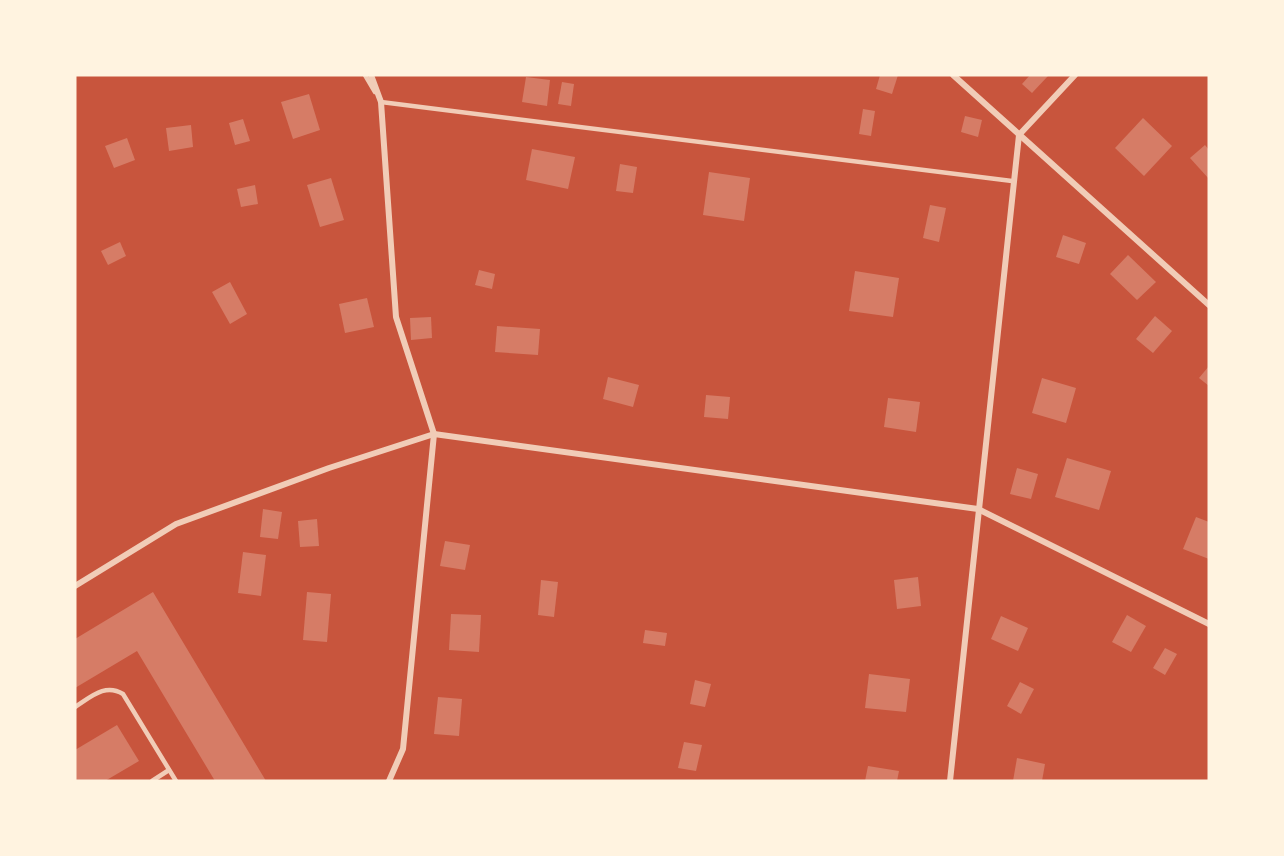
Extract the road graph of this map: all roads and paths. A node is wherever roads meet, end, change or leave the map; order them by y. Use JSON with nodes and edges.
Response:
{"nodes":[{"id":1,"x":365,"y":75,"type":"edge"},
{"id":2,"x":371,"y":75,"type":"edge"},
{"id":3,"x":953,"y":75,"type":"edge"},
{"id":4,"x":1075,"y":75,"type":"edge"},
{"id":5,"x":381,"y":102,"type":"junction"},
{"id":6,"x":1019,"y":135,"type":"junction"},
{"id":7,"x":1012,"y":181,"type":"junction"},
{"id":8,"x":1209,"y":305,"type":"edge"},
{"id":9,"x":434,"y":434,"type":"junction"},
{"id":10,"x":978,"y":509,"type":"junction"},
{"id":11,"x":75,"y":586,"type":"edge"},
{"id":12,"x":1209,"y":624,"type":"edge"},
{"id":13,"x":75,"y":707,"type":"edge"},
{"id":14,"x":169,"y":770,"type":"junction"},
{"id":15,"x":152,"y":781,"type":"edge"},
{"id":16,"x":176,"y":781,"type":"edge"},
{"id":17,"x":389,"y":781,"type":"edge"},
{"id":18,"x":950,"y":781,"type":"edge"}],
"edges":[{"from":1,"to":5,"type":"lane"},
{"from":2,"to":5,"type":"street"},
{"from":3,"to":6,"type":"street"},
{"from":4,"to":6,"type":"street"},
{"from":5,"to":7,"type":"lane"},
{"from":5,"to":9,"type":"street"},
{"from":6,"to":7,"type":"street"},
{"from":6,"to":8,"type":"street"},
{"from":7,"to":10,"type":"street"},
{"from":9,"to":10,"type":"street"},
{"from":9,"to":11,"type":"street"},
{"from":9,"to":17,"type":"street"},
{"from":10,"to":12,"type":"street"},
{"from":10,"to":18,"type":"street"},
{"from":13,"to":14,"type":"lane"},
{"from":14,"to":15,"type":"lane"},
{"from":14,"to":16,"type":"lane"}]}
